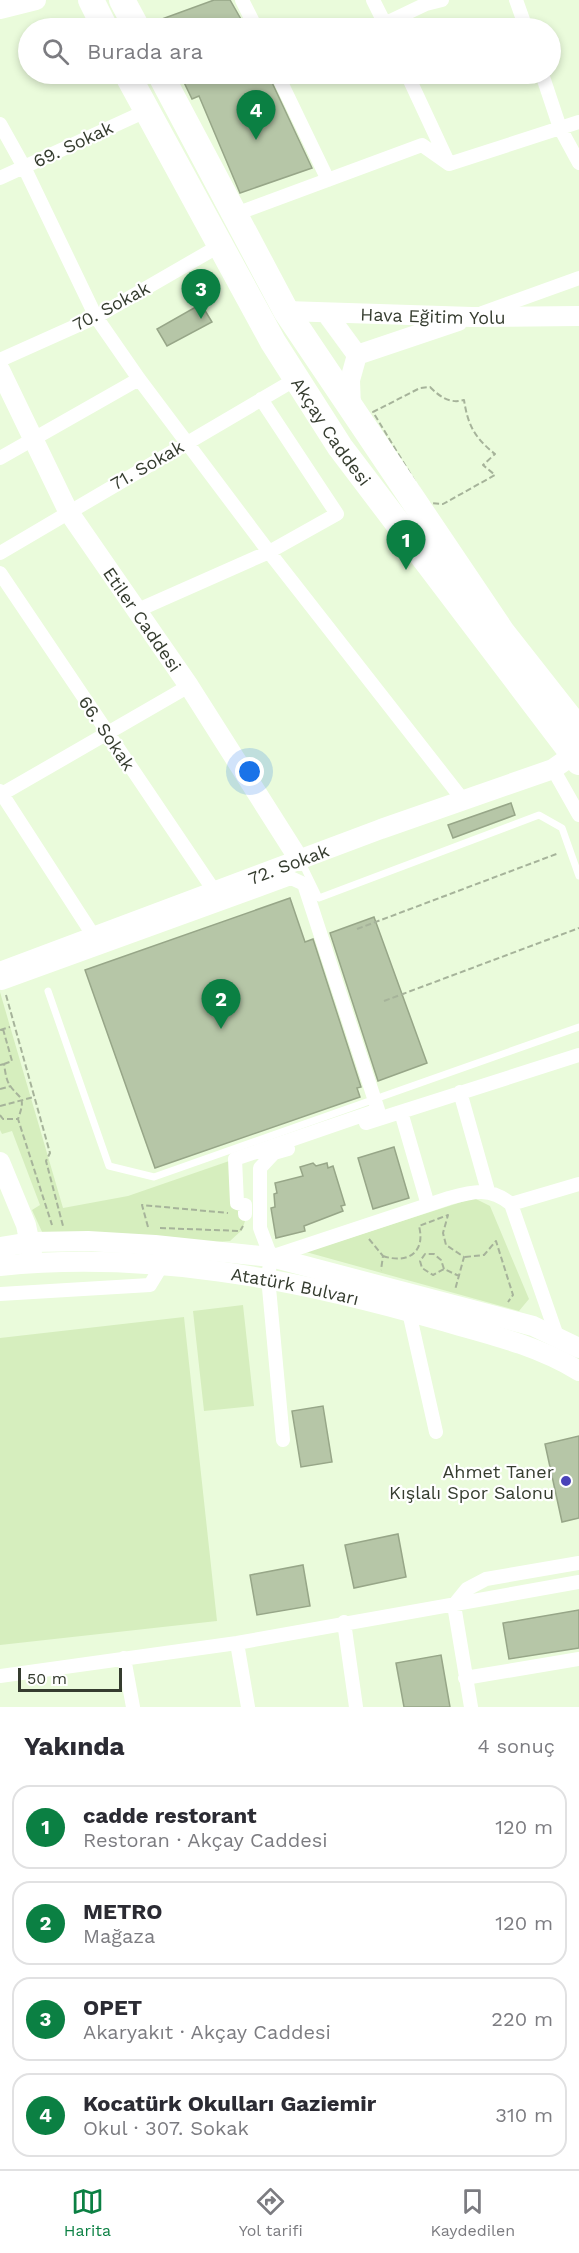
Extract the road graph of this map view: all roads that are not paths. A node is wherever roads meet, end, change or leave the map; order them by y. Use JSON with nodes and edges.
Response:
{"nodes":[{"id":1,"x":36,"y":0,"type":"edge"},
{"id":2,"x":91,"y":0,"type":"edge"},
{"id":3,"x":122,"y":0,"type":"edge"},
{"id":4,"x":242,"y":0,"type":"edge"},
{"id":5,"x":373,"y":0,"type":"edge"},
{"id":6,"x":442,"y":0,"type":"edge"},
{"id":7,"x":516,"y":0,"type":"edge"},
{"id":8,"x":0,"y":9,"type":"edge"},
{"id":9,"x":100,"y":18,"type":"edge"},
{"id":10,"x":132,"y":18,"type":"edge"},
{"id":11,"x":251,"y":18,"type":"edge"},
{"id":12,"x":381,"y":18,"type":"edge"},
{"id":13,"x":400,"y":18,"type":"edge"},
{"id":14,"x":522,"y":18,"type":"edge"},
{"id":15,"x":132,"y":84,"type":"edge"},
{"id":16,"x":165,"y":84,"type":"edge"},
{"id":17,"x":282,"y":84,"type":"edge"},
{"id":18,"x":412,"y":84,"type":"edge"},
{"id":19,"x":545,"y":84,"type":"edge"},
{"id":20,"x":146,"y":111,"type":"junction"},
{"id":21,"x":579,"y":122,"type":"edge"},
{"id":22,"x":0,"y":124,"type":"edge"},
{"id":23,"x":560,"y":128,"type":"junction"},
{"id":24,"x":579,"y":163,"type":"edge"},
{"id":25,"x":449,"y":164,"type":"junction"},
{"id":26,"x":24,"y":167,"type":"junction"},
{"id":27,"x":0,"y":178,"type":"edge"},
{"id":28,"x":327,"y":180,"type":"junction"},
{"id":29,"x":233,"y":215,"type":"junction"},
{"id":30,"x":219,"y":246,"type":"junction"},
{"id":31,"x":579,"y":278,"type":"edge"},
{"id":32,"x":286,"y":310,"type":"junction"},
{"id":33,"x":327,"y":314,"type":"junction"},
{"id":34,"x":579,"y":316,"type":"edge"},
{"id":35,"x":96,"y":317,"type":"junction"},
{"id":36,"x":472,"y":317,"type":"junction"},
{"id":37,"x":357,"y":355,"type":"junction"},
{"id":38,"x":0,"y":360,"type":"edge"},
{"id":39,"x":0,"y":370,"type":"edge"},
{"id":40,"x":139,"y":379,"type":"junction"},
{"id":41,"x":296,"y":379,"type":"junction"},
{"id":42,"x":261,"y":399,"type":"junction"},
{"id":43,"x":351,"y":408,"type":"junction"},
{"id":44,"x":34,"y":441,"type":"junction"},
{"id":45,"x":187,"y":442,"type":"junction"},
{"id":46,"x":0,"y":458,"type":"edge"},
{"id":47,"x":68,"y":511,"type":"junction"},
{"id":48,"x":269,"y":552,"type":"junction"},
{"id":49,"x":0,"y":553,"type":"edge"},
{"id":50,"x":0,"y":573,"type":"edge"},
{"id":51,"x":138,"y":610,"type":"junction"},
{"id":52,"x":189,"y":686,"type":"junction"},
{"id":53,"x":572,"y":718,"type":"edge"},
{"id":54,"x":107,"y":733,"type":"junction"},
{"id":55,"x":568,"y":762,"type":"edge"},
{"id":56,"x":1,"y":793,"type":"edge"},
{"id":57,"x":463,"y":800,"type":"junction"},
{"id":58,"x":579,"y":815,"type":"edge"},
{"id":59,"x":300,"y":861,"type":"junction"},
{"id":60,"x":579,"y":876,"type":"edge"},
{"id":61,"x":216,"y":892,"type":"junction"},
{"id":62,"x":94,"y":938,"type":"junction"},
{"id":63,"x":1,"y":978,"type":"edge"},
{"id":64,"x":48,"y":992,"type":"dead end"},
{"id":65,"x":579,"y":1027,"type":"edge"},
{"id":66,"x":579,"y":1055,"type":"edge"},
{"id":67,"x":460,"y":1092,"type":"junction"},
{"id":68,"x":375,"y":1101,"type":"junction"},
{"id":69,"x":401,"y":1112,"type":"junction"},
{"id":70,"x":0,"y":1162,"type":"edge"},
{"id":71,"x":579,"y":1184,"type":"edge"},
{"id":72,"x":488,"y":1191,"type":"junction"},
{"id":73,"x":511,"y":1204,"type":"junction"},
{"id":74,"x":428,"y":1205,"type":"junction"},
{"id":75,"x":245,"y":1214,"type":"road end"},
{"id":76,"x":32,"y":1242,"type":"junction"},
{"id":77,"x":0,"y":1246,"type":"edge"},
{"id":78,"x":272,"y":1257,"type":"junction"},
{"id":79,"x":33,"y":1263,"type":"junction"},
{"id":80,"x":162,"y":1265,"type":"junction"},
{"id":81,"x":0,"y":1266,"type":"edge"},
{"id":82,"x":268,"y":1277,"type":"junction"},
{"id":83,"x":0,"y":1294,"type":"edge"},
{"id":84,"x":409,"y":1312,"type":"junction"},
{"id":85,"x":556,"y":1336,"type":"junction"},
{"id":86,"x":579,"y":1348,"type":"edge"},
{"id":87,"x":579,"y":1371,"type":"edge"},
{"id":88,"x":436,"y":1432,"type":"dead end"},
{"id":89,"x":283,"y":1440,"type":"dead end"},
{"id":90,"x":579,"y":1563,"type":"edge"},
{"id":91,"x":579,"y":1582,"type":"edge"},
{"id":92,"x":454,"y":1605,"type":"junction"},
{"id":93,"x":344,"y":1622,"type":"junction"},
{"id":94,"x":237,"y":1643,"type":"junction"},
{"id":95,"x":124,"y":1658,"type":"junction"},
{"id":96,"x":579,"y":1659,"type":"edge"},
{"id":97,"x":0,"y":1676,"type":"edge"},
{"id":98,"x":465,"y":1678,"type":"junction"},
{"id":99,"x":133,"y":1707,"type":"edge"},
{"id":100,"x":248,"y":1707,"type":"edge"},
{"id":101,"x":356,"y":1707,"type":"edge"},
{"id":102,"x":471,"y":1707,"type":"edge"}],
"edges":[{"from":1,"to":8,"type":"street"},
{"from":2,"to":9,"type":"highway"},
{"from":3,"to":10,"type":"highway"},
{"from":4,"to":11,"type":"street"},
{"from":5,"to":12,"type":"street"},
{"from":6,"to":13,"type":"street"},
{"from":7,"to":14,"type":"street"},
{"from":15,"to":20,"type":"highway","name":"Akçay Caddesi"},
{"from":16,"to":29,"type":"highway","name":"Akçay Caddesi"},
{"from":17,"to":28,"type":"street"},
{"from":18,"to":25,"type":"street"},
{"from":19,"to":23,"type":"street"},
{"from":20,"to":26,"type":"street","name":"69. Sokak"},
{"from":20,"to":30,"type":"highway","name":"Akçay Caddesi"},
{"from":21,"to":23,"type":"street"},
{"from":22,"to":26,"type":"street"},
{"from":23,"to":24,"type":"street"},
{"from":23,"to":25,"type":"street"},
{"from":25,"to":28,"type":"street"},
{"from":26,"to":27,"type":"street","name":"69. Sokak"},
{"from":26,"to":35,"type":"street"},
{"from":28,"to":29,"type":"street"},
{"from":29,"to":32,"type":"highway","name":"Akçay Caddesi"},
{"from":30,"to":35,"type":"street","name":"70. Sokak"},
{"from":30,"to":41,"type":"highway","name":"Akçay Caddesi"},
{"from":31,"to":36,"type":"street"},
{"from":32,"to":33,"type":"street","name":"Hava Eğitim Yolu"},
{"from":32,"to":43,"type":"highway","name":"Akçay Caddesi"},
{"from":33,"to":36,"type":"street","name":"Hava Eğitim Yolu"},
{"from":33,"to":37,"type":"street"},
{"from":34,"to":36,"type":"street","name":"Hava Eğitim Yolu"},
{"from":35,"to":38,"type":"street","name":"70. Sokak"},
{"from":35,"to":40,"type":"street"},
{"from":36,"to":37,"type":"street"},
{"from":37,"to":43,"type":"street"},
{"from":39,"to":44,"type":"street","name":"Etiler Caddesi"},
{"from":40,"to":44,"type":"street"},
{"from":40,"to":45,"type":"street"},
{"from":41,"to":42,"type":"street","name":"71. Sokak"},
{"from":41,"to":55,"type":"highway","name":"Akçay Caddesi"},
{"from":42,"to":45,"type":"street","name":"71. Sokak"},
{"from":42,"to":48,"type":"street"},
{"from":43,"to":53,"type":"highway","name":"Akçay Caddesi"},
{"from":44,"to":46,"type":"street"},
{"from":44,"to":47,"type":"street","name":"Etiler Caddesi"},
{"from":45,"to":47,"type":"street","name":"71. Sokak"},
{"from":45,"to":48,"type":"street"},
{"from":47,"to":49,"type":"street","name":"71. Sokak"},
{"from":47,"to":51,"type":"street","name":"Etiler Caddesi"},
{"from":48,"to":51,"type":"street"},
{"from":48,"to":57,"type":"street"},
{"from":50,"to":54,"type":"street","name":"66. Sokak"},
{"from":51,"to":52,"type":"street","name":"Etiler Caddesi"},
{"from":52,"to":54,"type":"street"},
{"from":52,"to":59,"type":"street","name":"Etiler Caddesi"},
{"from":54,"to":56,"type":"street"},
{"from":54,"to":61,"type":"street","name":"66. Sokak"},
{"from":55,"to":57,"type":"street","name":"72. Sokak"},
{"from":55,"to":58,"type":"street"},
{"from":56,"to":62,"type":"street"},
{"from":57,"to":59,"type":"street","name":"72. Sokak"},
{"from":59,"to":60,"type":"lane"},
{"from":59,"to":61,"type":"street","name":"72. Sokak"},
{"from":61,"to":62,"type":"street","name":"72. Sokak"},
{"from":62,"to":63,"type":"street","name":"72. Sokak"},
{"from":63,"to":68,"type":"street"},
{"from":64,"to":68,"type":"lane"},
{"from":65,"to":68,"type":"lane"},
{"from":66,"to":67,"type":"street"},
{"from":67,"to":69,"type":"street"},
{"from":67,"to":72,"type":"street"},
{"from":68,"to":75,"type":"street"},
{"from":69,"to":74,"type":"street"},
{"from":69,"to":78,"type":"street"},
{"from":70,"to":76,"type":"street"},
{"from":71,"to":73,"type":"street"},
{"from":72,"to":73,"type":"street"},
{"from":72,"to":74,"type":"street"},
{"from":73,"to":85,"type":"street"},
{"from":74,"to":78,"type":"street"},
{"from":76,"to":77,"type":"street","name":"Atatürk Bulvarı"},
{"from":76,"to":78,"type":"street","name":"Atatürk Bulvarı"},
{"from":76,"to":79,"type":"street"},
{"from":78,"to":82,"type":"street"},
{"from":78,"to":85,"type":"street","name":"Atatürk Bulvarı"},
{"from":79,"to":80,"type":"street","name":"Atatürk Bulvarı"},
{"from":79,"to":81,"type":"street","name":"Atatürk Bulvarı"},
{"from":80,"to":82,"type":"street","name":"Atatürk Bulvarı"},
{"from":80,"to":83,"type":"street"},
{"from":82,"to":84,"type":"street","name":"Atatürk Bulvarı"},
{"from":82,"to":89,"type":"street"},
{"from":84,"to":87,"type":"street","name":"Atatürk Bulvarı"},
{"from":84,"to":88,"type":"street"},
{"from":85,"to":86,"type":"street","name":"Atatürk Bulvarı"},
{"from":90,"to":92,"type":"street"},
{"from":91,"to":92,"type":"street"},
{"from":92,"to":93,"type":"street"},
{"from":92,"to":98,"type":"street"},
{"from":93,"to":94,"type":"street"},
{"from":93,"to":101,"type":"street"},
{"from":94,"to":95,"type":"street"},
{"from":94,"to":100,"type":"street"},
{"from":95,"to":97,"type":"street"},
{"from":95,"to":99,"type":"street"},
{"from":96,"to":98,"type":"street"},
{"from":98,"to":102,"type":"street"}]}
